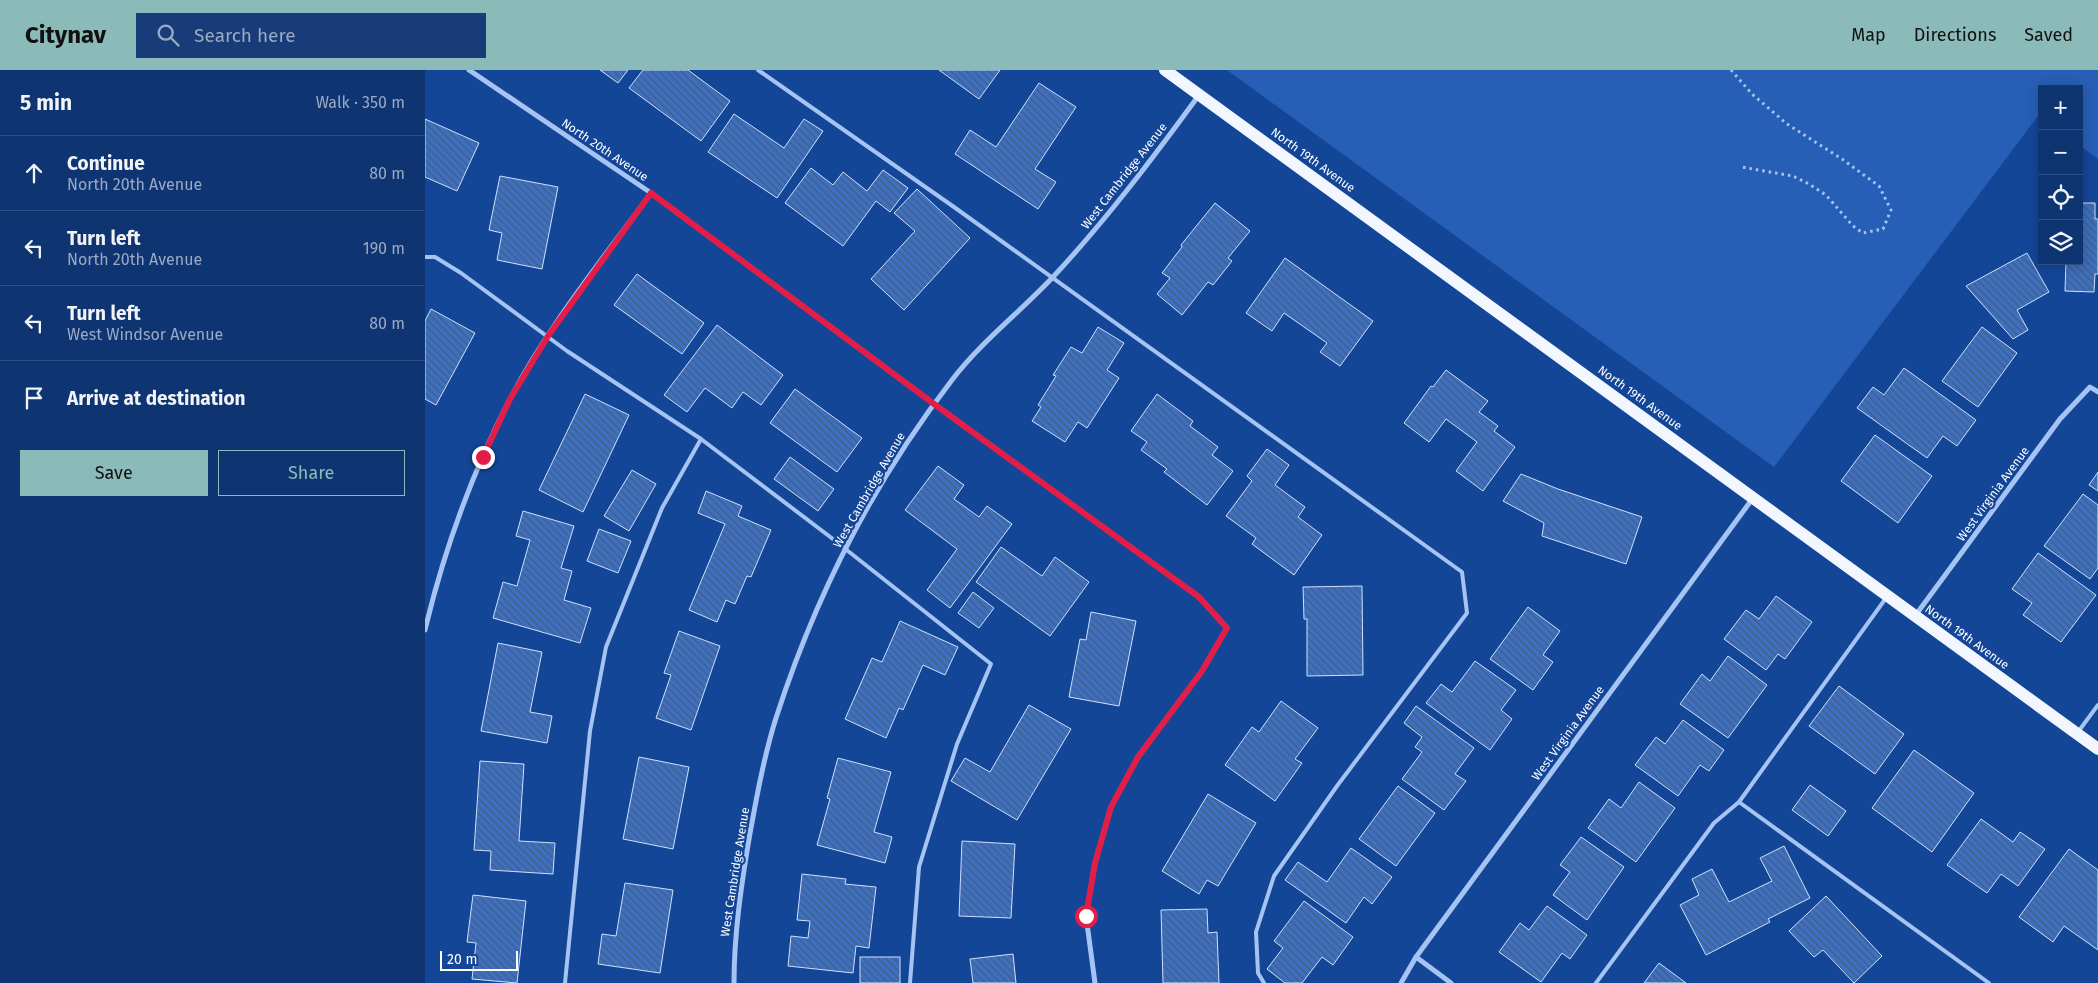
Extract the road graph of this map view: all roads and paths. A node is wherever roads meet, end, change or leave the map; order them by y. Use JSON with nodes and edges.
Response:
{"nodes":[{"id":1,"x":469,"y":70,"type":"edge"},
{"id":2,"x":758,"y":70,"type":"edge"},
{"id":3,"x":1165,"y":70,"type":"edge"},
{"id":4,"x":1731,"y":70,"type":"edge"},
{"id":5,"x":1199,"y":94,"type":"junction"},
{"id":6,"x":1741,"y":167,"type":"dead end"},
{"id":7,"x":651,"y":193,"type":"junction"},
{"id":8,"x":425,"y":258,"type":"edge"},
{"id":9,"x":1051,"y":278,"type":"junction"},
{"id":10,"x":548,"y":336,"type":"junction"},
{"id":11,"x":2098,"y":392,"type":"edge"},
{"id":12,"x":934,"y":404,"type":"junction"},
{"id":13,"x":701,"y":439,"type":"junction"},
{"id":14,"x":1753,"y":498,"type":"junction"},
{"id":15,"x":846,"y":550,"type":"junction"},
{"id":16,"x":1888,"y":596,"type":"junction"},
{"id":17,"x":1915,"y":616,"type":"junction"},
{"id":18,"x":425,"y":630,"type":"edge"},
{"id":19,"x":2098,"y":706,"type":"edge"},
{"id":20,"x":2077,"y":734,"type":"junction"},
{"id":21,"x":2098,"y":749,"type":"edge"},
{"id":22,"x":1739,"y":802,"type":"junction"},
{"id":23,"x":1416,"y":958,"type":"junction"},
{"id":24,"x":565,"y":983,"type":"edge"},
{"id":25,"x":734,"y":983,"type":"edge"},
{"id":26,"x":910,"y":983,"type":"edge"},
{"id":27,"x":1095,"y":983,"type":"edge"},
{"id":28,"x":1264,"y":983,"type":"edge"},
{"id":29,"x":1401,"y":983,"type":"edge"},
{"id":30,"x":1451,"y":983,"type":"edge"},
{"id":31,"x":1596,"y":983,"type":"edge"},
{"id":32,"x":1989,"y":983,"type":"edge"}],
"edges":[{"from":1,"to":7,"type":"street","name":"North 20th Avenue"},
{"from":2,"to":9,"type":"lane"},
{"from":3,"to":5,"type":"main road","name":"North 19th Avenue"},
{"from":4,"to":6,"type":"path"},
{"from":5,"to":9,"type":"street","name":"West Cambridge Avenue"},
{"from":5,"to":14,"type":"main road","name":"North 19th Avenue"},
{"from":7,"to":10,"type":"street"},
{"from":7,"to":12,"type":"street","name":"North 20th Avenue"},
{"from":8,"to":10,"type":"lane"},
{"from":9,"to":12,"type":"street","name":"West Cambridge Avenue"},
{"from":9,"to":28,"type":"lane"},
{"from":10,"to":13,"type":"lane"},
{"from":10,"to":18,"type":"street"},
{"from":11,"to":17,"type":"street","name":"West Virginia Avenue"},
{"from":12,"to":15,"type":"street","name":"West Cambridge Avenue"},
{"from":12,"to":27,"type":"street","name":"North 20th Avenue"},
{"from":13,"to":15,"type":"lane"},
{"from":13,"to":24,"type":"lane"},
{"from":14,"to":16,"type":"main road","name":"North 19th Avenue"},
{"from":14,"to":23,"type":"street","name":"West Virginia Avenue"},
{"from":15,"to":25,"type":"street","name":"West Cambridge Avenue"},
{"from":15,"to":26,"type":"lane"},
{"from":16,"to":17,"type":"main road","name":"North 19th Avenue"},
{"from":16,"to":22,"type":"lane"},
{"from":17,"to":20,"type":"main road","name":"North 19th Avenue"},
{"from":19,"to":20,"type":"lane"},
{"from":20,"to":21,"type":"main road","name":"North 19th Avenue"},
{"from":22,"to":31,"type":"lane"},
{"from":22,"to":32,"type":"lane"},
{"from":23,"to":29,"type":"street","name":"West Virginia Avenue"},
{"from":23,"to":30,"type":"street"}]}
